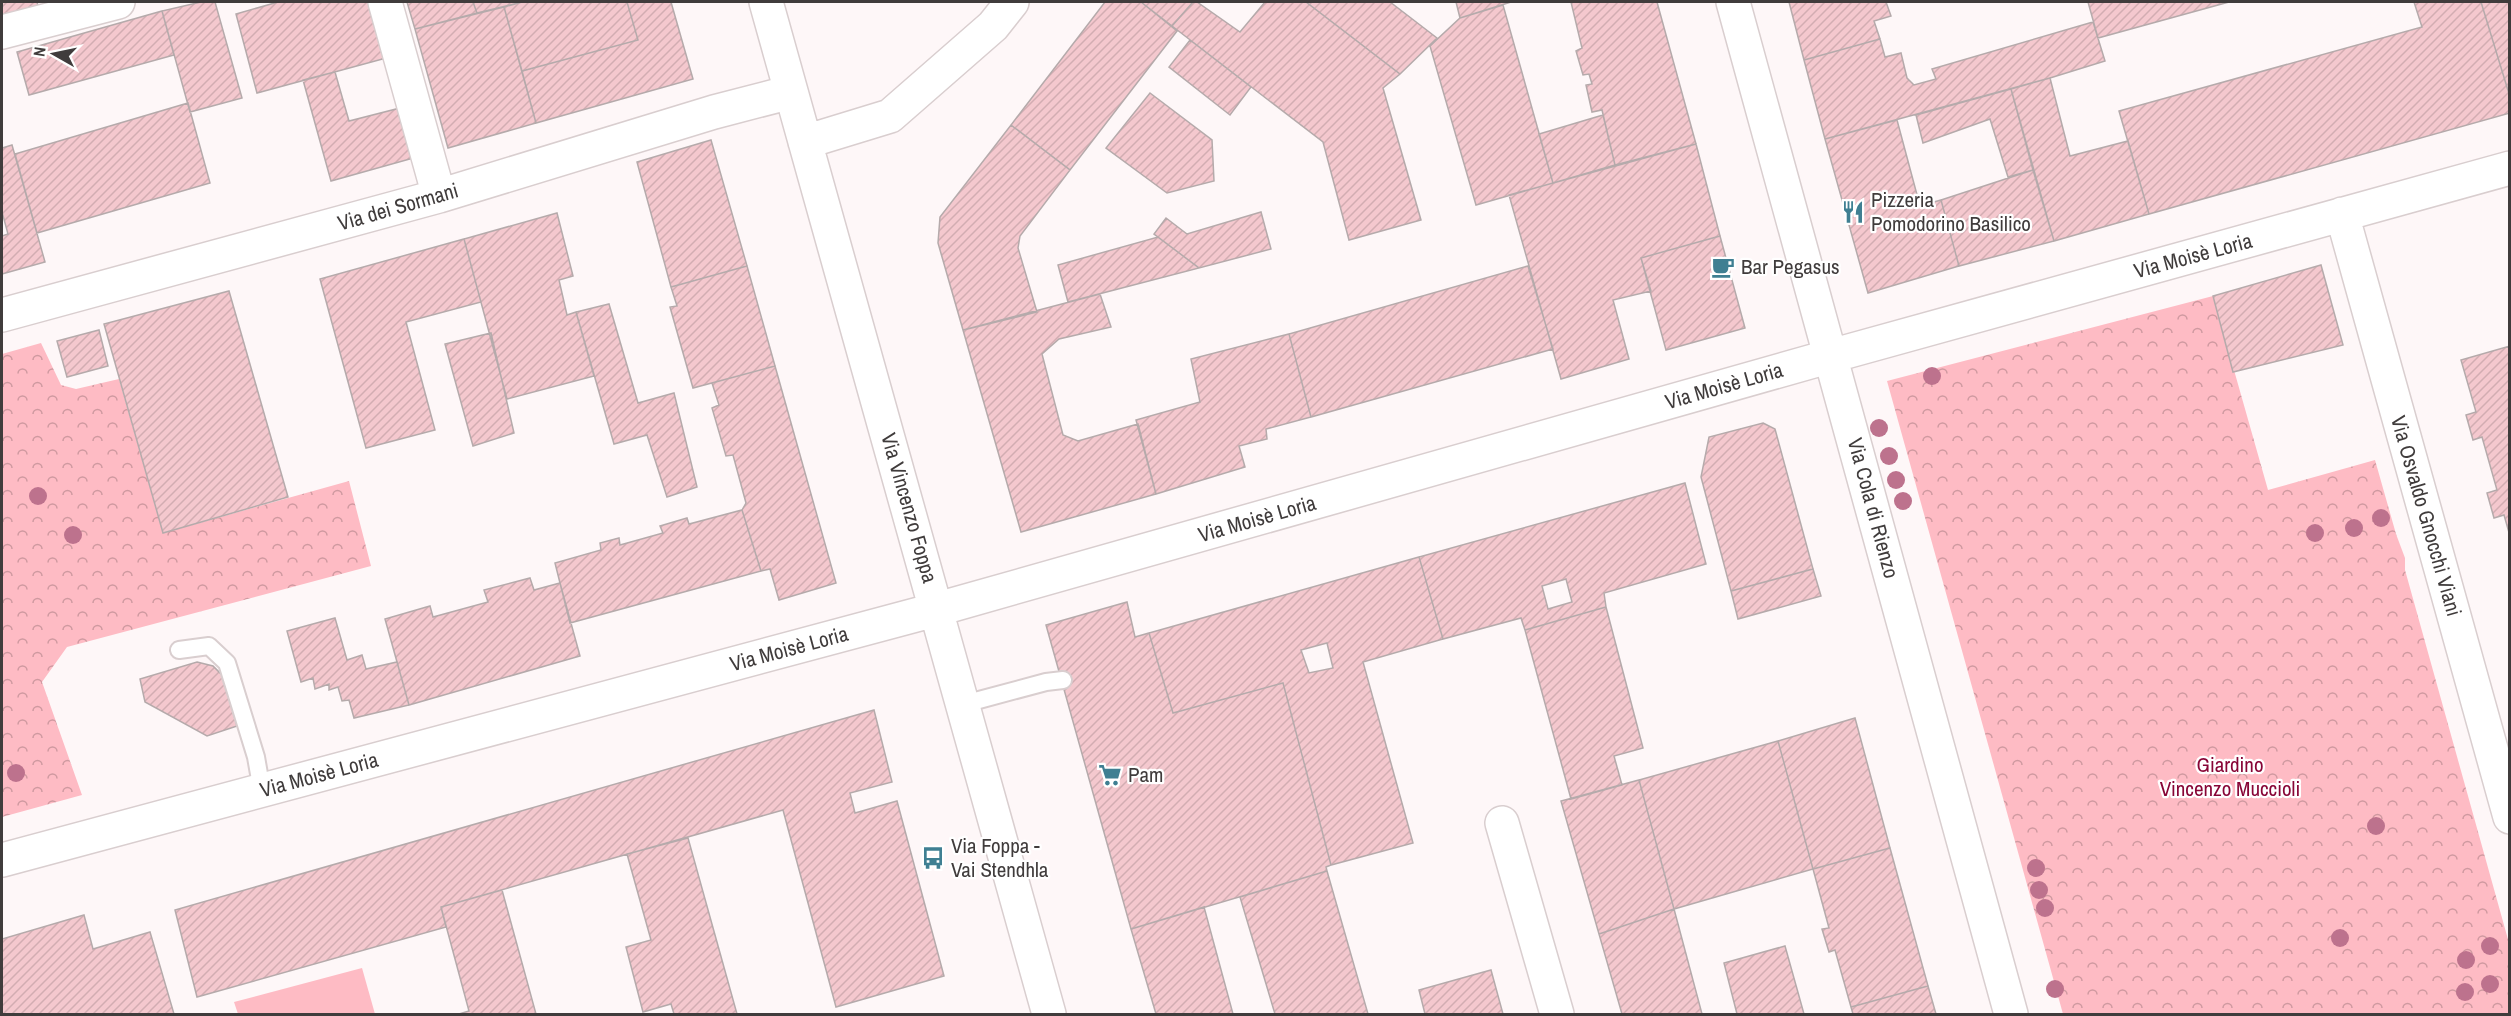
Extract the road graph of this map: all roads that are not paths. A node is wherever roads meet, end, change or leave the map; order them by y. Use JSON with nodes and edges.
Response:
{"nodes":[{"id":1,"x":118,"y":2,"type":"edge"},
{"id":2,"x":385,"y":2,"type":"edge"},
{"id":3,"x":766,"y":2,"type":"edge"},
{"id":4,"x":1012,"y":2,"type":"edge"},
{"id":5,"x":1733,"y":2,"type":"edge"},
{"id":6,"x":2,"y":32,"type":"edge"},
{"id":7,"x":792,"y":92,"type":"junction"},
{"id":8,"x":805,"y":142,"type":"junction"},
{"id":9,"x":2510,"y":168,"type":"edge"},
{"id":10,"x":439,"y":196,"type":"junction"},
{"id":11,"x":2343,"y":214,"type":"junction"},
{"id":12,"x":2,"y":315,"type":"edge"},
{"id":13,"x":1831,"y":356,"type":"junction"},
{"id":14,"x":938,"y":609,"type":"junction"},
{"id":15,"x":179,"y":650,"type":"dead end"},
{"id":16,"x":1063,"y":680,"type":"dead end"},
{"id":17,"x":964,"y":704,"type":"junction"},
{"id":18,"x":262,"y":790,"type":"junction"},
{"id":19,"x":2510,"y":817,"type":"edge"},
{"id":20,"x":1502,"y":823,"type":"dead end"},
{"id":21,"x":2,"y":860,"type":"edge"},
{"id":22,"x":1049,"y":1014,"type":"edge"},
{"id":23,"x":1557,"y":1014,"type":"edge"},
{"id":24,"x":2011,"y":1014,"type":"edge"}],
"edges":[{"from":1,"to":6,"type":"street"},
{"from":2,"to":10,"type":"street"},
{"from":3,"to":7,"type":"street","name":"Via Vincenzo Foppa"},
{"from":4,"to":8,"type":"street"},
{"from":5,"to":13,"type":"street","name":"Via Cola di Rienzo"},
{"from":7,"to":8,"type":"street","name":"Via Vincenzo Foppa"},
{"from":7,"to":10,"type":"street","name":"Via dei Sormani"},
{"from":8,"to":14,"type":"street","name":"Via Vincenzo Foppa"},
{"from":9,"to":11,"type":"street","name":"Via Moisè Loria"},
{"from":10,"to":12,"type":"street","name":"Via dei Sormani"},
{"from":11,"to":13,"type":"street","name":"Via Moisè Loria"},
{"from":11,"to":19,"type":"street","name":"Via Osvaldo Gnocchi Viani"},
{"from":13,"to":14,"type":"street","name":"Via Moisè Loria"},
{"from":13,"to":24,"type":"street","name":"Via Cola di Rienzo"},
{"from":14,"to":17,"type":"street","name":"Via Vincenzo Foppa"},
{"from":14,"to":18,"type":"street","name":"Via Moisè Loria"},
{"from":15,"to":18,"type":"lane"},
{"from":16,"to":17,"type":"lane"},
{"from":17,"to":22,"type":"street","name":"Via Vincenzo Foppa"},
{"from":18,"to":21,"type":"street","name":"Via Moisè Loria"},
{"from":20,"to":23,"type":"street"}]}
